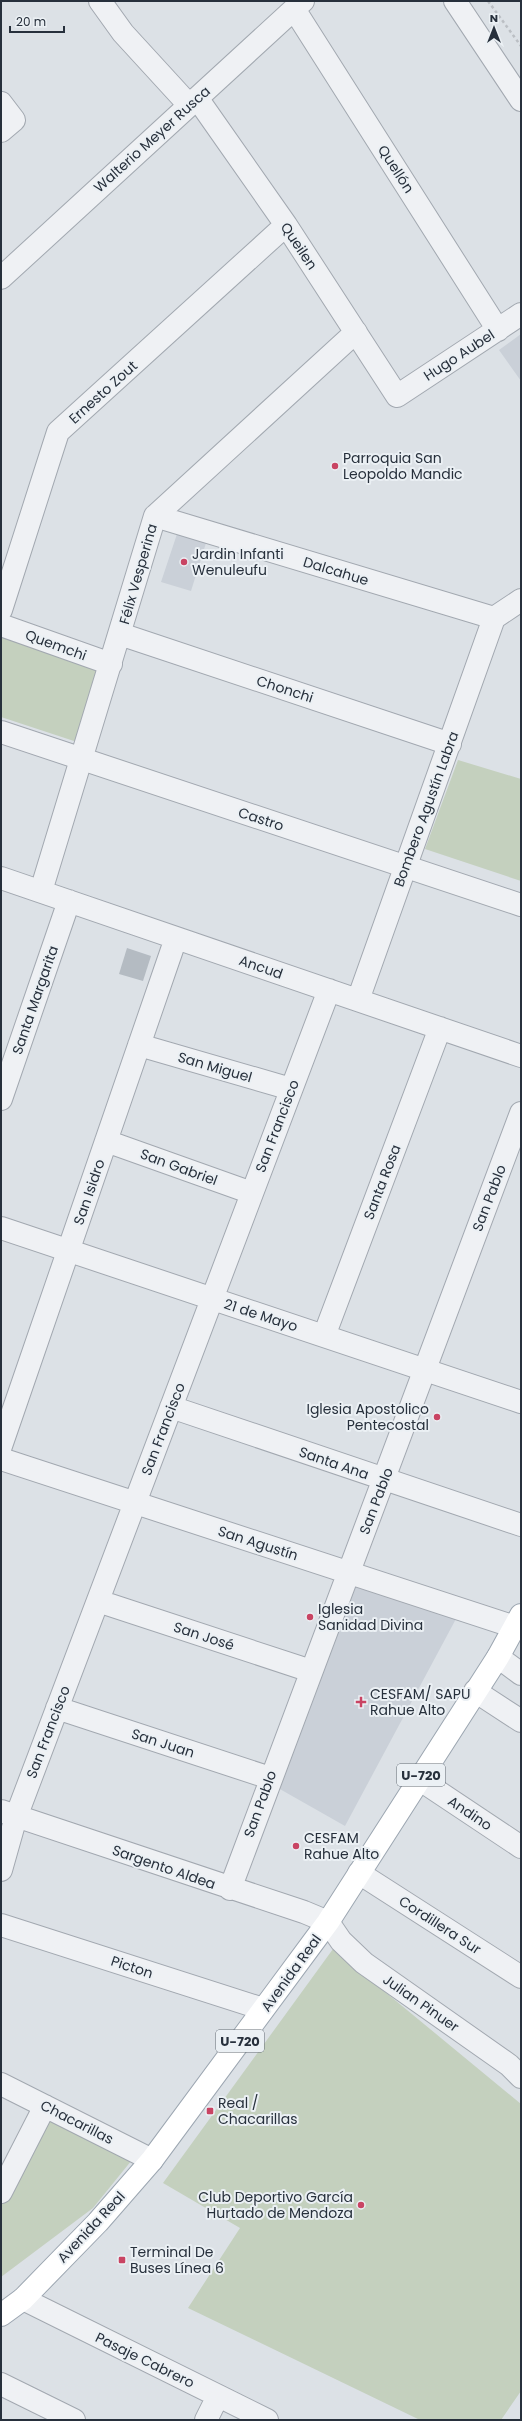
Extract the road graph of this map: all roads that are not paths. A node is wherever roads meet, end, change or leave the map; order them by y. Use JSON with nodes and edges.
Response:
{"nodes":[{"id":1,"x":100,"y":1,"type":"edge"},
{"id":2,"x":298,"y":5,"type":"edge"},
{"id":3,"x":465,"y":7,"type":"edge"},
{"id":4,"x":521,"y":100,"type":"edge"},
{"id":5,"x":193,"y":101,"type":"junction"},
{"id":6,"x":286,"y":225,"type":"junction"},
{"id":7,"x":1,"y":278,"type":"edge"},
{"id":8,"x":521,"y":314,"type":"edge"},
{"id":9,"x":498,"y":330,"type":"junction"},
{"id":10,"x":356,"y":332,"type":"junction"},
{"id":11,"x":398,"y":396,"type":"joint"},
{"id":12,"x":155,"y":516,"type":"junction"},
{"id":13,"x":521,"y":600,"type":"edge"},
{"id":14,"x":2,"y":604,"type":"edge"},
{"id":15,"x":494,"y":618,"type":"junction"},
{"id":16,"x":1,"y":625,"type":"edge"},
{"id":17,"x":120,"y":634,"type":"junction"},
{"id":18,"x":111,"y":664,"type":"junction"},
{"id":19,"x":1,"y":732,"type":"edge"},
{"id":20,"x":450,"y":744,"type":"junction"},
{"id":21,"x":81,"y":759,"type":"junction"},
{"id":22,"x":405,"y":867,"type":"junction"},
{"id":23,"x":1,"y":878,"type":"edge"},
{"id":24,"x":41,"y":891,"type":"junction"},
{"id":25,"x":69,"y":901,"type":"junction"},
{"id":26,"x":521,"y":905,"type":"edge"},
{"id":27,"x":176,"y":938,"type":"junction"},
{"id":28,"x":328,"y":990,"type":"junction"},
{"id":29,"x":358,"y":1000,"type":"junction"},
{"id":30,"x":440,"y":1028,"type":"junction"},
{"id":31,"x":139,"y":1045,"type":"junction"},
{"id":32,"x":521,"y":1056,"type":"edge"},
{"id":33,"x":291,"y":1089,"type":"junction"},
{"id":34,"x":1,"y":1098,"type":"edge"},
{"id":35,"x":521,"y":1113,"type":"edge"},
{"id":36,"x":106,"y":1141,"type":"junction"},
{"id":37,"x":252,"y":1193,"type":"junction"},
{"id":38,"x":1,"y":1228,"type":"edge"},
{"id":39,"x":68,"y":1251,"type":"junction"},
{"id":40,"x":212,"y":1299,"type":"junction"},
{"id":41,"x":324,"y":1336,"type":"junction"},
{"id":42,"x":424,"y":1370,"type":"junction"},
{"id":43,"x":521,"y":1402,"type":"edge"},
{"id":44,"x":171,"y":1407,"type":"junction"},
{"id":45,"x":1,"y":1446,"type":"edge"},
{"id":46,"x":1,"y":1460,"type":"edge"},
{"id":47,"x":384,"y":1480,"type":"junction"},
{"id":48,"x":135,"y":1503,"type":"junction"},
{"id":49,"x":521,"y":1525,"type":"edge"},
{"id":50,"x":348,"y":1573,"type":"junction"},
{"id":51,"x":98,"y":1601,"type":"junction"},
{"id":52,"x":518,"y":1621,"type":"edge"},
{"id":53,"x":498,"y":1657,"type":"junction"},
{"id":54,"x":311,"y":1671,"type":"junction"},
{"id":55,"x":521,"y":1674,"type":"edge"},
{"id":56,"x":475,"y":1691,"type":"junction"},
{"id":57,"x":57,"y":1708,"type":"junction"},
{"id":58,"x":521,"y":1721,"type":"edge"},
{"id":59,"x":270,"y":1778,"type":"junction"},
{"id":60,"x":419,"y":1779,"type":"junction"},
{"id":61,"x":9,"y":1814,"type":"edge"},
{"id":62,"x":521,"y":1847,"type":"edge"},
{"id":63,"x":1,"y":1870,"type":"edge"},
{"id":64,"x":359,"y":1873,"type":"junction"},
{"id":65,"x":230,"y":1889,"type":"junction"},
{"id":66,"x":328,"y":1922,"type":"junction"},
{"id":67,"x":1,"y":1925,"type":"edge"},
{"id":68,"x":521,"y":1977,"type":"edge"},
{"id":69,"x":263,"y":2010,"type":"junction"},
{"id":70,"x":521,"y":2077,"type":"edge"},
{"id":71,"x":1,"y":2084,"type":"edge"},
{"id":72,"x":44,"y":2106,"type":"junction"},
{"id":73,"x":152,"y":2160,"type":"junction"},
{"id":74,"x":1,"y":2192,"type":"edge"},
{"id":75,"x":23,"y":2299,"type":"junction"},
{"id":76,"x":1,"y":2315,"type":"edge"},
{"id":77,"x":1,"y":2384,"type":"edge"},
{"id":78,"x":218,"y":2396,"type":"junction"},
{"id":79,"x":74,"y":2420,"type":"edge"},
{"id":80,"x":206,"y":2420,"type":"edge"},
{"id":81,"x":267,"y":2420,"type":"edge"}],
"edges":[{"from":1,"to":5,"type":"street","name":"Queilen"},
{"from":2,"to":5,"type":"street","name":"Walterio Meyer Rusca"},
{"from":2,"to":9,"type":"street","name":"Quellón"},
{"from":3,"to":4,"type":"street"},
{"from":5,"to":6,"type":"street","name":"Queilen"},
{"from":5,"to":7,"type":"street","name":"Walterio Meyer Rusca"},
{"from":6,"to":10,"type":"street","name":"Queilen"},
{"from":6,"to":14,"type":"street","name":"Ernesto Zout"},
{"from":8,"to":9,"type":"street","name":"Hugo Aubel"},
{"from":9,"to":11,"type":"street","name":"Hugo Aubel"},
{"from":10,"to":11,"type":"street","name":"Queilen"},
{"from":10,"to":12,"type":"street","name":"Félix Vesperina"},
{"from":12,"to":15,"type":"street","name":"Dalcahue"},
{"from":12,"to":17,"type":"street","name":"Félix Vesperina"},
{"from":13,"to":15,"type":"street"},
{"from":15,"to":20,"type":"street","name":"Bombero Agustín Labra"},
{"from":16,"to":18,"type":"street","name":"Quemchi"},
{"from":17,"to":18,"type":"street","name":"Félix Vesperina"},
{"from":17,"to":20,"type":"street","name":"Chonchi"},
{"from":18,"to":21,"type":"street","name":"Félix Vesperina"},
{"from":19,"to":21,"type":"street","name":"Castro"},
{"from":20,"to":22,"type":"street","name":"Bombero Agustín Labra"},
{"from":21,"to":22,"type":"street","name":"Castro"},
{"from":21,"to":24,"type":"street","name":"Félix Vesperina"},
{"from":22,"to":26,"type":"street","name":"Castro"},
{"from":22,"to":29,"type":"street","name":"Bombero Agustín Labra"},
{"from":23,"to":24,"type":"street","name":"Ancud"},
{"from":24,"to":25,"type":"street","name":"Ancud"},
{"from":25,"to":27,"type":"street","name":"Ancud"},
{"from":25,"to":34,"type":"street","name":"Santa Margarita"},
{"from":27,"to":28,"type":"street","name":"Ancud"},
{"from":27,"to":31,"type":"street","name":"San Isidro"},
{"from":28,"to":29,"type":"street","name":"Ancud"},
{"from":28,"to":33,"type":"street","name":"San Francisco"},
{"from":29,"to":30,"type":"street","name":"Ancud"},
{"from":30,"to":32,"type":"street","name":"Ancud"},
{"from":30,"to":41,"type":"street","name":"Santa Rosa"},
{"from":31,"to":33,"type":"street","name":"San Miguel"},
{"from":31,"to":36,"type":"street","name":"San Isidro"},
{"from":33,"to":37,"type":"street","name":"San Francisco"},
{"from":35,"to":42,"type":"street","name":"San Pablo"},
{"from":36,"to":37,"type":"street","name":"San Gabriel"},
{"from":36,"to":39,"type":"street","name":"San Isidro"},
{"from":37,"to":40,"type":"street","name":"San Francisco"},
{"from":38,"to":39,"type":"street","name":"21 de Mayo"},
{"from":39,"to":40,"type":"street","name":"21 de Mayo"},
{"from":39,"to":45,"type":"street","name":"San Isidro"},
{"from":40,"to":41,"type":"street","name":"21 de Mayo"},
{"from":40,"to":44,"type":"street","name":"San Francisco"},
{"from":41,"to":42,"type":"street","name":"21 de Mayo"},
{"from":42,"to":43,"type":"street","name":"21 de Mayo"},
{"from":42,"to":47,"type":"street","name":"San Pablo"},
{"from":44,"to":47,"type":"street","name":"Santa Ana"},
{"from":44,"to":48,"type":"street","name":"San Francisco"},
{"from":46,"to":48,"type":"street","name":"San Agustín"},
{"from":47,"to":49,"type":"street","name":"Santa Ana"},
{"from":47,"to":50,"type":"street","name":"San Pablo"},
{"from":48,"to":50,"type":"street","name":"San Agustín"},
{"from":48,"to":51,"type":"street","name":"San Francisco"},
{"from":50,"to":52,"type":"street","name":"San Agustín"},
{"from":50,"to":54,"type":"street","name":"San Pablo"},
{"from":51,"to":54,"type":"street","name":"San José"},
{"from":51,"to":57,"type":"street","name":"San Francisco"},
{"from":52,"to":53,"type":"main road","name":"Avenida Real","number":"U-720"},
{"from":53,"to":55,"type":"street"},
{"from":53,"to":56,"type":"main road","name":"Avenida Real","number":"U-720"},
{"from":54,"to":59,"type":"street","name":"San Pablo"},
{"from":56,"to":58,"type":"street"},
{"from":56,"to":60,"type":"main road","name":"Avenida Real","number":"U-720"},
{"from":57,"to":59,"type":"street","name":"San Juan"},
{"from":57,"to":61,"type":"street","name":"San Francisco"},
{"from":59,"to":65,"type":"street","name":"San Pablo"},
{"from":60,"to":62,"type":"street","name":"Andino"},
{"from":60,"to":64,"type":"main road","name":"Avenida Real","number":"U-720"},
{"from":61,"to":63,"type":"street","name":"San Francisco"},
{"from":61,"to":65,"type":"street","name":"Sargento Aldea"},
{"from":64,"to":66,"type":"main road","name":"Avenida Real","number":"U-720"},
{"from":64,"to":68,"type":"street","name":"Cordillera Sur"},
{"from":65,"to":66,"type":"street","name":"Sargento Aldea"},
{"from":66,"to":69,"type":"main road","name":"Avenida Real","number":"U-720"},
{"from":66,"to":70,"type":"street","name":"Julian Pinuer"},
{"from":67,"to":69,"type":"street","name":"Picton"},
{"from":69,"to":73,"type":"main road","name":"Avenida Real","number":"U-720"},
{"from":71,"to":72,"type":"street","name":"Chacarillas"},
{"from":72,"to":73,"type":"street","name":"Chacarillas"},
{"from":72,"to":74,"type":"street"},
{"from":73,"to":75,"type":"main road","name":"Avenida Real","number":"U-720"},
{"from":75,"to":76,"type":"main road","name":"Avenida Real","number":"U-720"},
{"from":75,"to":78,"type":"street","name":"Pasaje Cabrero"},
{"from":77,"to":79,"type":"street"},
{"from":78,"to":80,"type":"street"},
{"from":78,"to":81,"type":"street","name":"Pasaje Cabrero"}]}
